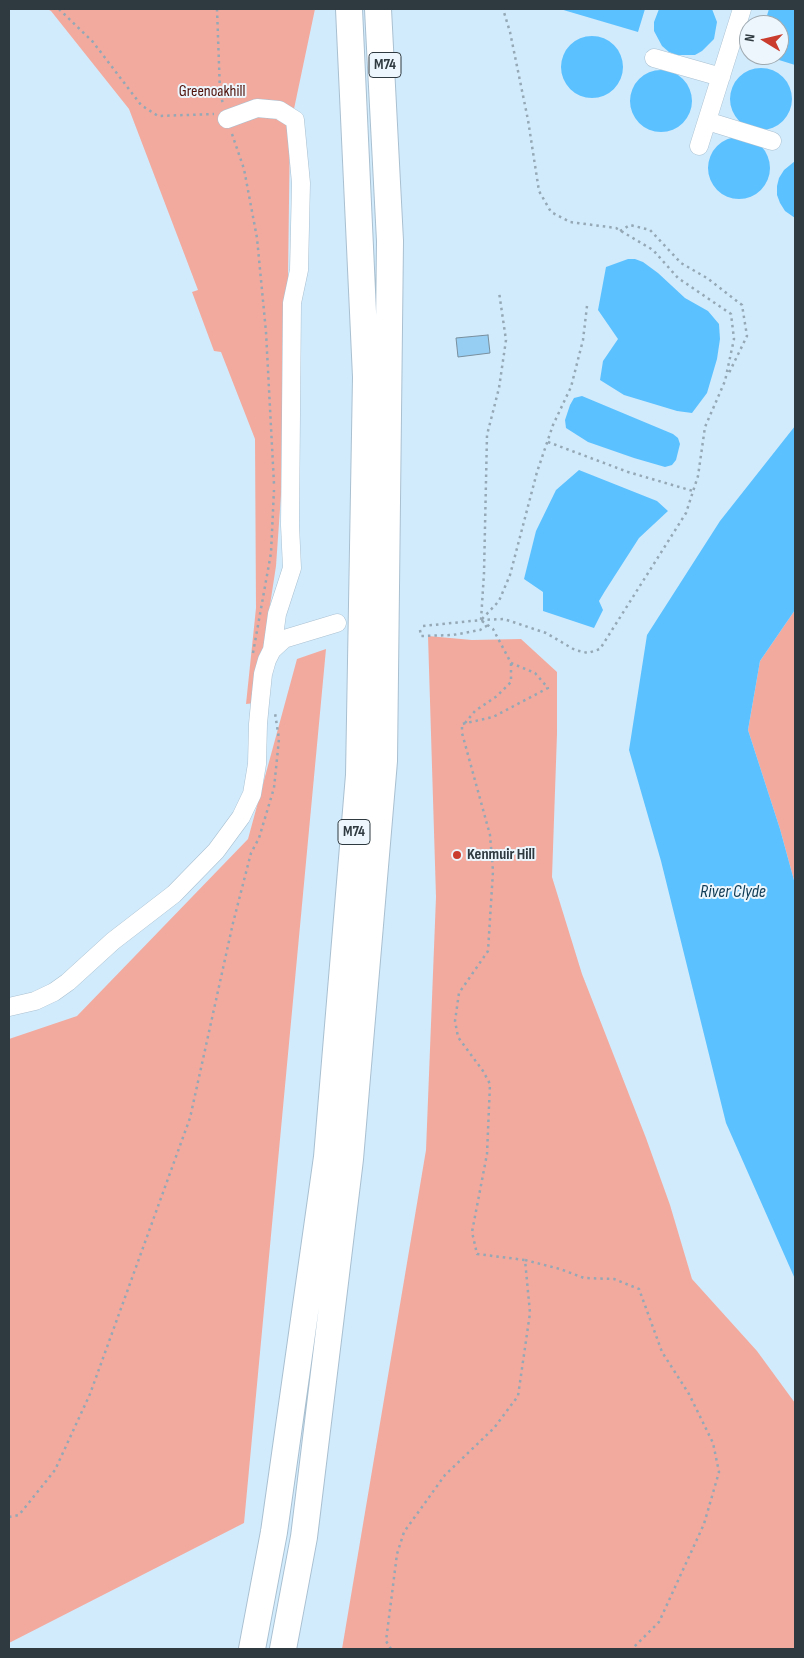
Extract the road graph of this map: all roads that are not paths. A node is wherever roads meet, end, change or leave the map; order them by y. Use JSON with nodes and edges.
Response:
{"nodes":[{"id":1,"x":349,"y":9,"type":"edge"},
{"id":2,"x":378,"y":9,"type":"edge"},
{"id":3,"x":385,"y":9,"type":"edge"},
{"id":4,"x":742,"y":9,"type":"edge"},
{"id":5,"x":654,"y":58,"type":"dead end"},
{"id":6,"x":721,"y":77,"type":"junction"},
{"id":7,"x":226,"y":116,"type":"road end"},
{"id":8,"x":707,"y":121,"type":"junction"},
{"id":9,"x":385,"y":122,"type":"junction"},
{"id":10,"x":772,"y":141,"type":"dead end"},
{"id":11,"x":699,"y":146,"type":"dead end"},
{"id":12,"x":337,"y":623,"type":"dead end"},
{"id":13,"x":272,"y":650,"type":"junction"},
{"id":14,"x":9,"y":1007,"type":"edge"},
{"id":15,"x":252,"y":1649,"type":"edge"},
{"id":16,"x":283,"y":1649,"type":"edge"}],
"edges":[{"from":1,"to":15,"type":"highway","number":"M74"},
{"from":2,"to":9,"type":"highway","number":"M74"},
{"from":3,"to":9,"type":"highway","number":"M74"},
{"from":4,"to":6,"type":"lane"},
{"from":5,"to":6,"type":"lane"},
{"from":6,"to":8,"type":"lane"},
{"from":7,"to":13,"type":"lane"},
{"from":8,"to":10,"type":"lane"},
{"from":8,"to":11,"type":"lane"},
{"from":9,"to":16,"type":"highway","number":"M74"},
{"from":12,"to":13,"type":"lane"},
{"from":13,"to":14,"type":"lane"}]}
